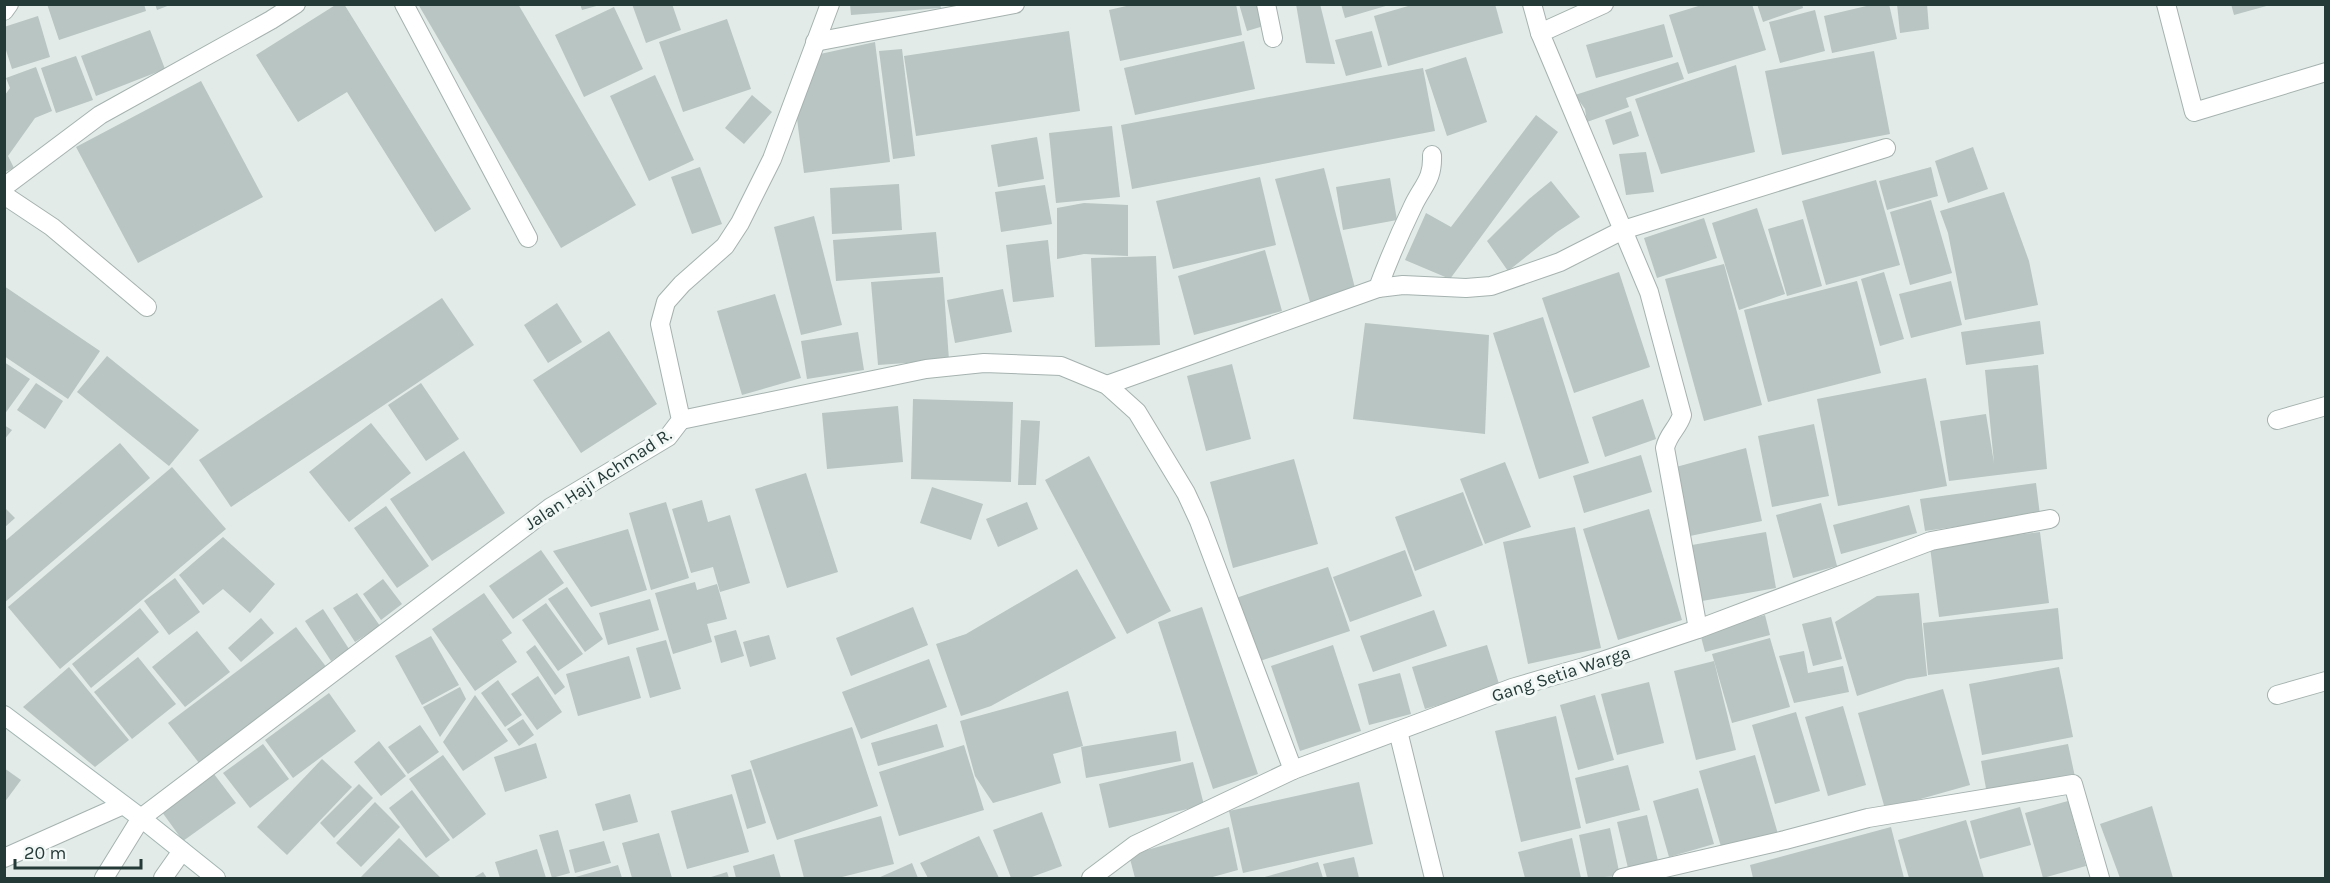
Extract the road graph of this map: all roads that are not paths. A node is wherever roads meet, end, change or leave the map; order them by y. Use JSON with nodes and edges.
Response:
{"nodes":[{"id":1,"x":9,"y":4,"type":"edge"},
{"id":2,"x":296,"y":4,"type":"edge"},
{"id":3,"x":404,"y":4,"type":"edge"},
{"id":4,"x":830,"y":4,"type":"edge"},
{"id":5,"x":1015,"y":4,"type":"edge"},
{"id":6,"x":1266,"y":4,"type":"edge"},
{"id":7,"x":1532,"y":4,"type":"edge"},
{"id":8,"x":1604,"y":4,"type":"edge"},
{"id":9,"x":2166,"y":4,"type":"edge"},
{"id":10,"x":4,"y":11,"type":"edge"},
{"id":11,"x":1540,"y":33,"type":"junction"},
{"id":12,"x":1272,"y":38,"type":"dead end"},
{"id":13,"x":815,"y":42,"type":"junction"},
{"id":14,"x":2325,"y":72,"type":"edge"},
{"id":15,"x":1886,"y":148,"type":"dead end"},
{"id":16,"x":1432,"y":155,"type":"dead end"},
{"id":17,"x":4,"y":187,"type":"edge"},
{"id":18,"x":4,"y":195,"type":"edge"},
{"id":19,"x":1623,"y":231,"type":"junction"},
{"id":20,"x":528,"y":238,"type":"dead end"},
{"id":21,"x":1378,"y":288,"type":"junction"},
{"id":22,"x":147,"y":307,"type":"dead end"},
{"id":23,"x":1107,"y":385,"type":"junction"},
{"id":24,"x":2325,"y":406,"type":"edge"},
{"id":25,"x":681,"y":420,"type":"junction"},
{"id":26,"x":2277,"y":420,"type":"dead end"},
{"id":27,"x":2050,"y":519,"type":"dead end"},
{"id":28,"x":1698,"y":628,"type":"junction"},
{"id":29,"x":2325,"y":681,"type":"edge"},
{"id":30,"x":2277,"y":695,"type":"dead end"},
{"id":31,"x":4,"y":716,"type":"edge"},
{"id":32,"x":1398,"y":731,"type":"junction"},
{"id":33,"x":1293,"y":770,"type":"junction"},
{"id":34,"x":123,"y":805,"type":"junction"},
{"id":35,"x":141,"y":818,"type":"junction"},
{"id":36,"x":182,"y":851,"type":"junction"},
{"id":37,"x":4,"y":858,"type":"edge"},
{"id":38,"x":104,"y":879,"type":"edge"},
{"id":39,"x":163,"y":879,"type":"edge"},
{"id":40,"x":216,"y":879,"type":"edge"},
{"id":41,"x":1091,"y":879,"type":"edge"},
{"id":42,"x":1434,"y":879,"type":"edge"},
{"id":43,"x":1622,"y":879,"type":"edge"},
{"id":44,"x":2100,"y":879,"type":"edge"}],
"edges":[{"from":1,"to":10,"type":"street"},
{"from":2,"to":17,"type":"street"},
{"from":3,"to":20,"type":"street"},
{"from":4,"to":13,"type":"street","name":"Jalan Haji Achmad R."},
{"from":5,"to":13,"type":"street"},
{"from":6,"to":12,"type":"street"},
{"from":7,"to":11,"type":"street"},
{"from":8,"to":11,"type":"street"},
{"from":9,"to":14,"type":"street"},
{"from":11,"to":19,"type":"street"},
{"from":13,"to":25,"type":"street","name":"Jalan Haji Achmad R."},
{"from":15,"to":19,"type":"street"},
{"from":16,"to":21,"type":"street"},
{"from":18,"to":22,"type":"street"},
{"from":19,"to":21,"type":"street"},
{"from":19,"to":28,"type":"street"},
{"from":21,"to":23,"type":"street"},
{"from":23,"to":25,"type":"street"},
{"from":23,"to":33,"type":"street"},
{"from":24,"to":26,"type":"street"},
{"from":25,"to":35,"type":"street","name":"Jalan Haji Achmad R."},
{"from":27,"to":28,"type":"street","name":"Gang Setia Warga"},
{"from":28,"to":32,"type":"street","name":"Gang Setia Warga"},
{"from":29,"to":30,"type":"street"},
{"from":31,"to":34,"type":"street"},
{"from":32,"to":33,"type":"street","name":"Gang Setia Warga"},
{"from":32,"to":42,"type":"street"},
{"from":33,"to":41,"type":"street","name":"Gang Setia Warga"},
{"from":34,"to":35,"type":"street"},
{"from":34,"to":37,"type":"street"},
{"from":35,"to":36,"type":"street"},
{"from":35,"to":38,"type":"street"},
{"from":36,"to":39,"type":"street"},
{"from":36,"to":40,"type":"street"},
{"from":43,"to":44,"type":"street"}]}
